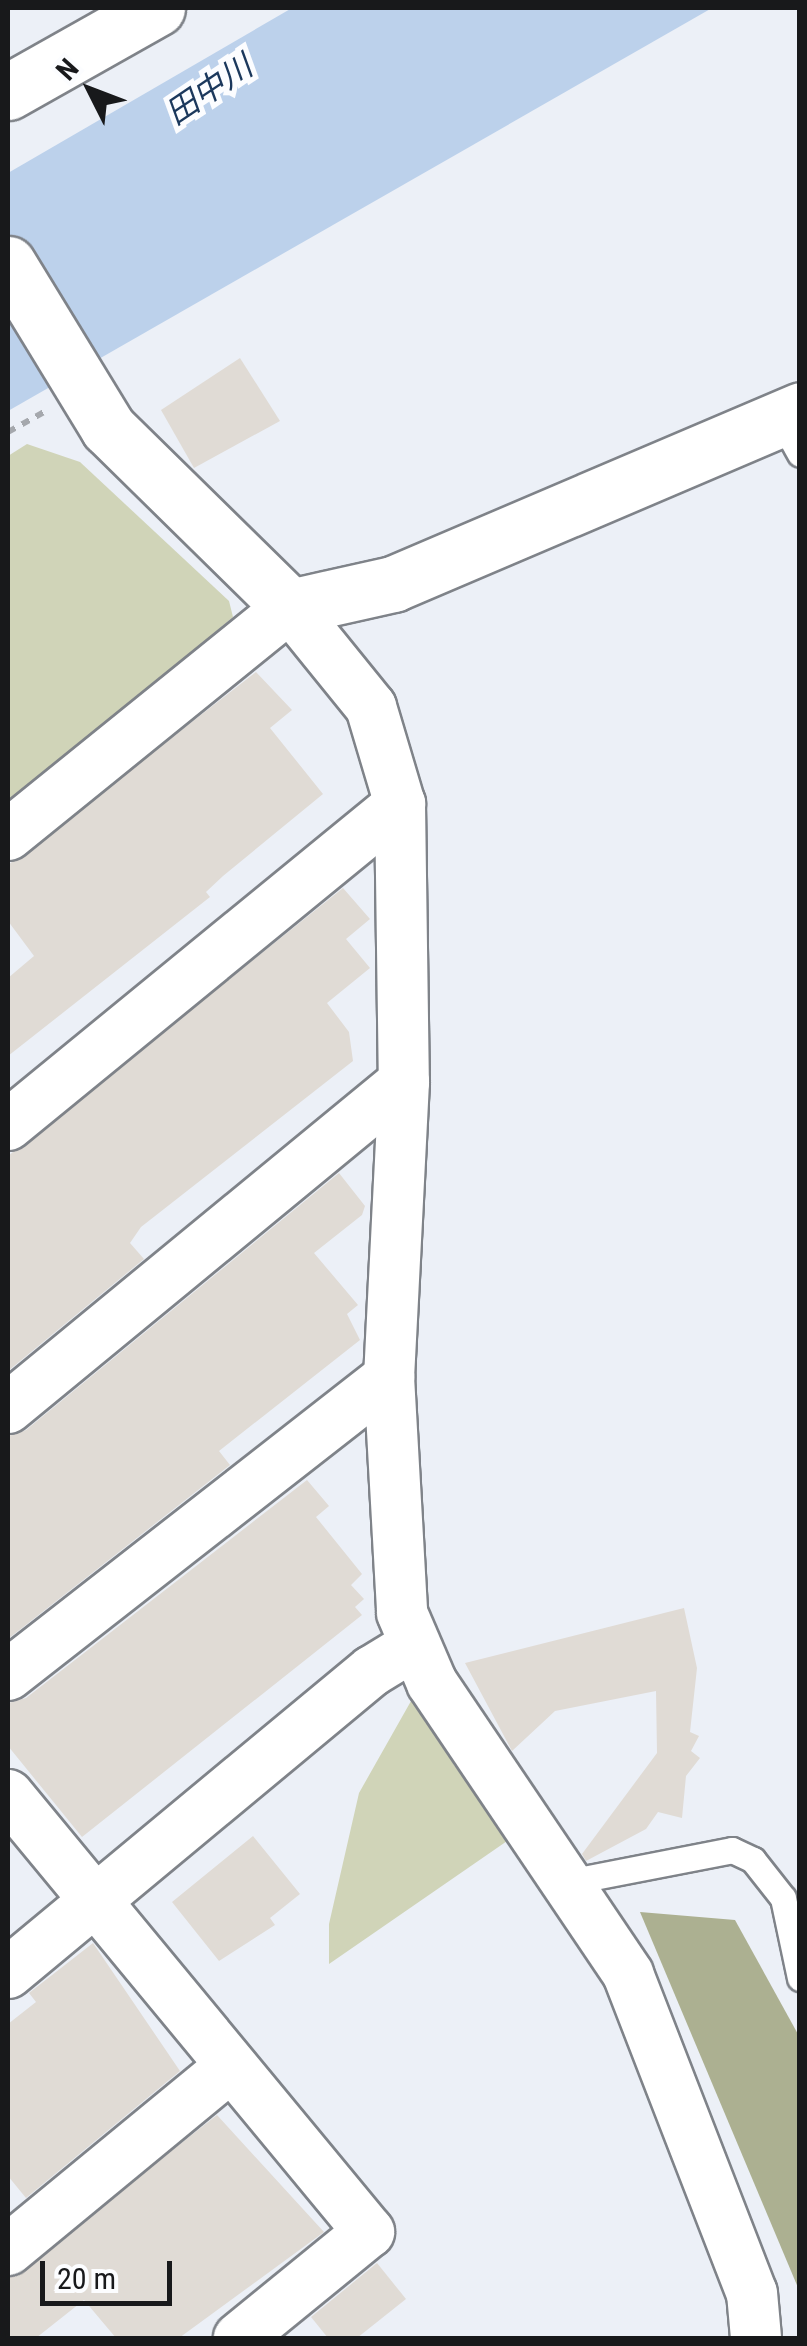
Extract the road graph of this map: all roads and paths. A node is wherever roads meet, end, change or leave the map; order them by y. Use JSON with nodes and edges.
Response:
{"nodes":[{"id":1,"x":157,"y":8,"type":"edge"},
{"id":2,"x":8,"y":92,"type":"edge"},
{"id":3,"x":8,"y":264,"type":"edge"},
{"id":4,"x":793,"y":428,"type":"edge"},
{"id":5,"x":290,"y":607,"type":"junction"},
{"id":6,"x":400,"y":804,"type":"junction"},
{"id":7,"x":8,"y":835,"type":"edge"},
{"id":8,"x":404,"y":1082,"type":"junction"},
{"id":9,"x":8,"y":1125,"type":"edge"},
{"id":10,"x":389,"y":1377,"type":"junction"},
{"id":11,"x":8,"y":1408,"type":"edge"},
{"id":12,"x":413,"y":1646,"type":"junction"},
{"id":13,"x":8,"y":1676,"type":"edge"},
{"id":14,"x":8,"y":1795,"type":"edge"},
{"id":15,"x":568,"y":1882,"type":"junction"},
{"id":16,"x":94,"y":1903,"type":"junction"},
{"id":17,"x":8,"y":1973,"type":"edge"},
{"id":18,"x":800,"y":1978,"type":"edge"},
{"id":19,"x":231,"y":2066,"type":"junction"},
{"id":20,"x":8,"y":2250,"type":"edge"},
{"id":21,"x":239,"y":2338,"type":"edge"},
{"id":22,"x":756,"y":2338,"type":"edge"}],
"edges":[{"from":1,"to":2,"type":"street"},
{"from":3,"to":5,"type":"street"},
{"from":4,"to":5,"type":"street"},
{"from":5,"to":6,"type":"street"},
{"from":5,"to":7,"type":"street"},
{"from":6,"to":8,"type":"street"},
{"from":6,"to":9,"type":"street"},
{"from":8,"to":10,"type":"street"},
{"from":8,"to":11,"type":"street"},
{"from":10,"to":12,"type":"street"},
{"from":10,"to":13,"type":"street"},
{"from":12,"to":15,"type":"street"},
{"from":12,"to":16,"type":"street"},
{"from":14,"to":16,"type":"street"},
{"from":15,"to":18,"type":"lane"},
{"from":15,"to":22,"type":"street"},
{"from":16,"to":17,"type":"street"},
{"from":16,"to":19,"type":"street"},
{"from":19,"to":20,"type":"street"},
{"from":19,"to":21,"type":"street"}]}
